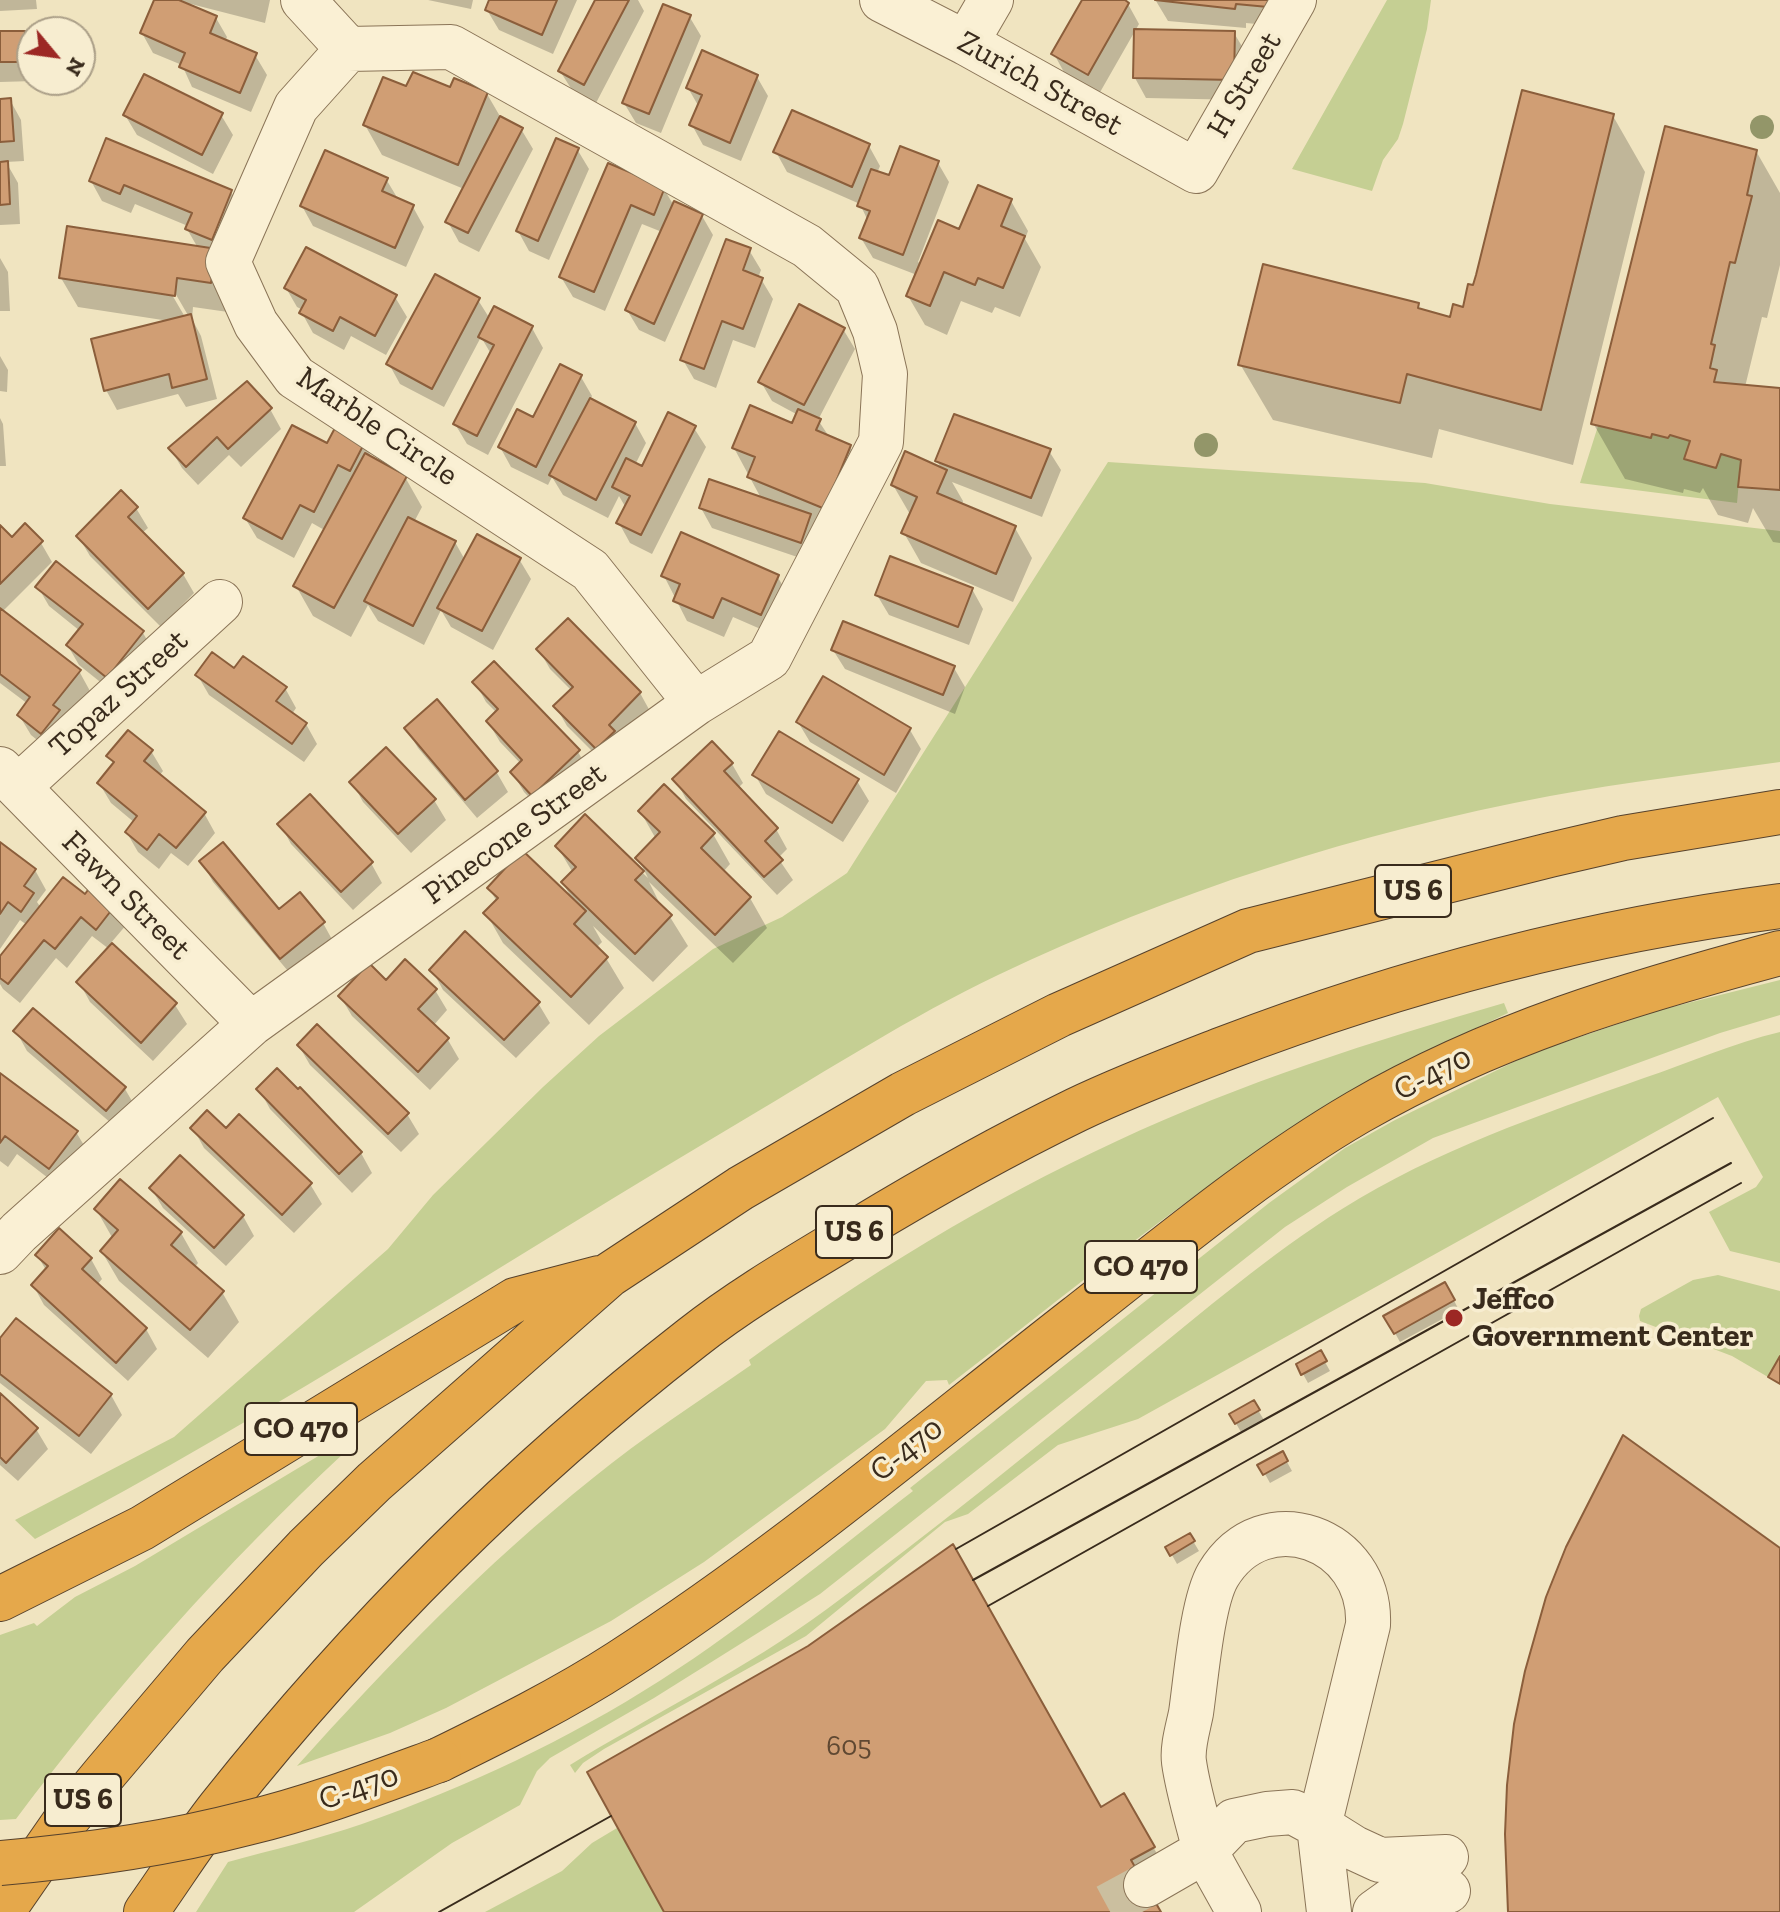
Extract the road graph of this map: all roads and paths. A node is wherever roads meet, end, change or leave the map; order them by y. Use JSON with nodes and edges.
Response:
{"nodes":[{"id":1,"x":303,"y":0,"type":"edge"},
{"id":2,"x":882,"y":0,"type":"edge"},
{"id":3,"x":991,"y":0,"type":"edge"},
{"id":4,"x":1294,"y":0,"type":"edge"},
{"id":5,"x":966,"y":43,"type":"junction"},
{"id":6,"x":348,"y":49,"type":"junction"},
{"id":7,"x":1196,"y":171,"type":"joint"},
{"id":8,"x":220,"y":602,"type":"dead end"},
{"id":9,"x":696,"y":703,"type":"junction"},
{"id":10,"x":9,"y":778,"type":"edge"},
{"id":11,"x":1780,"y":812,"type":"edge"},
{"id":12,"x":1780,"y":906,"type":"edge"},
{"id":13,"x":1780,"y":953,"type":"edge"},
{"id":14,"x":251,"y":1024,"type":"junction"},
{"id":15,"x":6,"y":1234,"type":"edge"},
{"id":16,"x":609,"y":1275,"type":"junction"},
{"id":17,"x":0,"y":1599,"type":"edge"},
{"id":18,"x":1319,"y":1826,"type":"junction"},
{"id":19,"x":1205,"y":1851,"type":"junction"},
{"id":20,"x":0,"y":1863,"type":"edge"},
{"id":21,"x":1146,"y":1885,"type":"tunnel mouth"},
{"id":22,"x":2,"y":1912,"type":"edge"},
{"id":23,"x":146,"y":1912,"type":"edge"},
{"id":24,"x":1239,"y":1912,"type":"edge"},
{"id":25,"x":1329,"y":1912,"type":"edge"},
{"id":26,"x":1375,"y":1912,"type":"edge"}],
"edges":[{"from":1,"to":6,"type":"street"},
{"from":2,"to":5,"type":"street","name":"Zurich Street"},
{"from":3,"to":5,"type":"street"},
{"from":4,"to":7,"type":"street","name":"H Street"},
{"from":5,"to":7,"type":"street","name":"Zurich Street"},
{"from":6,"to":9,"type":"street","name":"Marble Circle"},
{"from":6,"to":9,"type":"street","name":"Pinecone Street"},
{"from":8,"to":10,"type":"street","name":"Topaz Street"},
{"from":9,"to":14,"type":"street","name":"Pinecone Street"},
{"from":10,"to":14,"type":"street","name":"Fawn Street"},
{"from":11,"to":16,"type":"highway","number":"US 6"},
{"from":12,"to":23,"type":"highway","number":"US 6"},
{"from":13,"to":20,"type":"highway","name":"C-470","number":"CO 470","bridge":true},
{"from":14,"to":15,"type":"street","name":"Pinecone Street"},
{"from":16,"to":17,"type":"highway","number":"CO 470"},
{"from":16,"to":22,"type":"highway","number":"US 6"},
{"from":18,"to":19,"type":"street"},
{"from":18,"to":19,"type":"street"},
{"from":18,"to":25,"type":"street"},
{"from":18,"to":26,"type":"street"},
{"from":19,"to":21,"type":"street"},
{"from":19,"to":24,"type":"street"}]}
